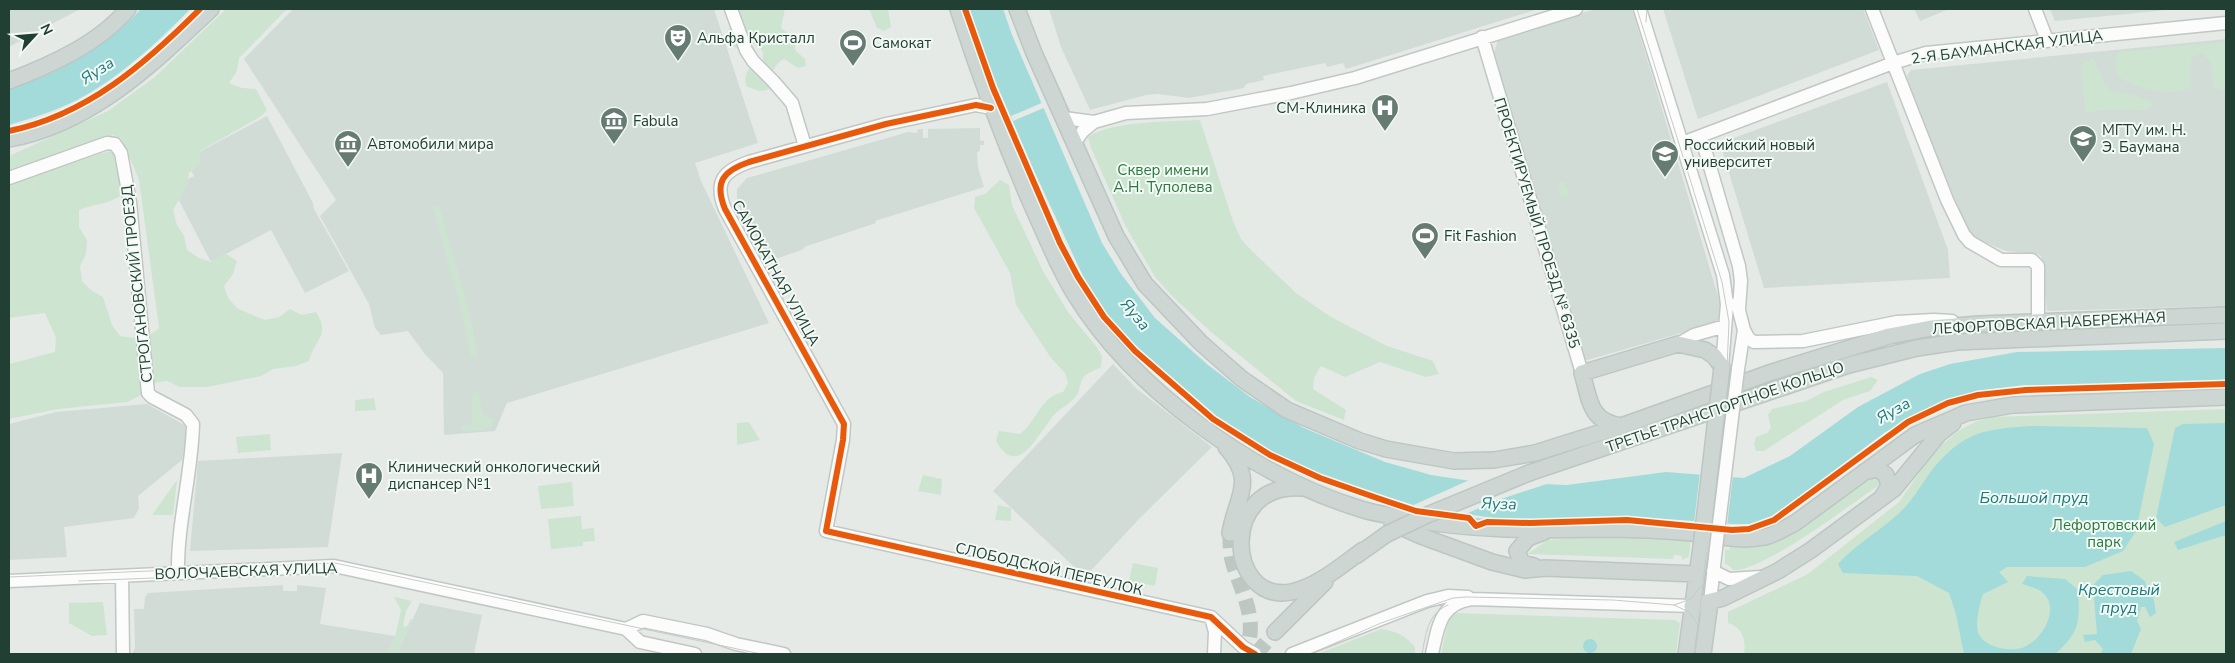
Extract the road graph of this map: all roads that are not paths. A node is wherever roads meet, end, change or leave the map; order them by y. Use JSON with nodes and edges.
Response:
{"nodes":[{"id":1,"x":128,"y":9,"type":"edge"},
{"id":2,"x":211,"y":9,"type":"edge"},
{"id":3,"x":731,"y":9,"type":"edge"},
{"id":4,"x":958,"y":9,"type":"edge"},
{"id":5,"x":1017,"y":9,"type":"edge"},
{"id":6,"x":1576,"y":9,"type":"edge"},
{"id":7,"x":1640,"y":9,"type":"edge"},
{"id":8,"x":1872,"y":9,"type":"edge"},
{"id":9,"x":2035,"y":9,"type":"edge"},
{"id":10,"x":2226,"y":23,"type":"edge"},
{"id":11,"x":1482,"y":37,"type":"junction"},
{"id":12,"x":2047,"y":40,"type":"junction"},
{"id":13,"x":1893,"y":63,"type":"junction"},
{"id":14,"x":9,"y":81,"type":"edge"},
{"id":15,"x":985,"y":91,"type":"junction"},
{"id":16,"x":976,"y":105,"type":"junction"},
{"id":17,"x":991,"y":108,"type":"junction"},
{"id":18,"x":1064,"y":118,"type":"junction"},
{"id":19,"x":1094,"y":122,"type":"junction"},
{"id":20,"x":1701,"y":136,"type":"junction"},
{"id":21,"x":9,"y":139,"type":"edge"},
{"id":22,"x":1075,"y":142,"type":"junction"},
{"id":23,"x":1682,"y":143,"type":"junction"},
{"id":24,"x":805,"y":146,"type":"junction"},
{"id":25,"x":9,"y":178,"type":"edge"},
{"id":26,"x":1723,"y":275,"type":"junction"},
{"id":27,"x":1739,"y":309,"type":"junction"},
{"id":28,"x":2226,"y":315,"type":"edge"},
{"id":29,"x":2127,"y":319,"type":"junction"},
{"id":30,"x":2038,"y":322,"type":"junction"},
{"id":31,"x":1979,"y":324,"type":"junction"},
{"id":32,"x":1724,"y":326,"type":"junction"},
{"id":33,"x":1744,"y":330,"type":"junction"},
{"id":34,"x":2226,"y":331,"type":"edge"},
{"id":35,"x":1678,"y":344,"type":"junction"},
{"id":36,"x":1849,"y":365,"type":"junction"},
{"id":37,"x":1722,"y":367,"type":"junction"},
{"id":38,"x":1582,"y":373,"type":"junction"},
{"id":39,"x":2226,"y":397,"type":"edge"},
{"id":40,"x":1592,"y":408,"type":"junction"},
{"id":41,"x":1966,"y":414,"type":"junction"},
{"id":42,"x":1621,"y":426,"type":"junction"},
{"id":43,"x":1218,"y":438,"type":"junction"},
{"id":44,"x":1569,"y":443,"type":"junction"},
{"id":45,"x":1863,"y":472,"type":"junction"},
{"id":46,"x":1308,"y":488,"type":"junction"},
{"id":47,"x":1880,"y":501,"type":"junction"},
{"id":48,"x":1366,"y":511,"type":"junction"},
{"id":49,"x":826,"y":530,"type":"joint"},
{"id":50,"x":1545,"y":531,"type":"junction"},
{"id":51,"x":1230,"y":533,"type":"tunnel mouth"},
{"id":52,"x":1363,"y":550,"type":"junction"},
{"id":53,"x":1546,"y":568,"type":"junction"},
{"id":54,"x":1713,"y":571,"type":"junction"},
{"id":55,"x":178,"y":573,"type":"junction"},
{"id":56,"x":1698,"y":574,"type":"junction"},
{"id":57,"x":122,"y":576,"type":"junction"},
{"id":58,"x":1764,"y":577,"type":"junction"},
{"id":59,"x":9,"y":581,"type":"edge"},
{"id":60,"x":1472,"y":599,"type":"junction"},
{"id":61,"x":1710,"y":602,"type":"junction"},
{"id":62,"x":1692,"y":606,"type":"junction"},
{"id":63,"x":1210,"y":617,"type":"junction"},
{"id":64,"x":626,"y":629,"type":"junction"},
{"id":65,"x":1275,"y":632,"type":"tunnel mouth"},
{"id":66,"x":124,"y":654,"type":"edge"},
{"id":67,"x":696,"y":654,"type":"edge"},
{"id":68,"x":784,"y":654,"type":"edge"},
{"id":69,"x":1214,"y":654,"type":"edge"},
{"id":70,"x":1255,"y":654,"type":"edge"},
{"id":71,"x":1292,"y":654,"type":"edge"},
{"id":72,"x":1432,"y":654,"type":"edge"},
{"id":73,"x":1686,"y":654,"type":"edge"},
{"id":74,"x":1703,"y":654,"type":"edge"}],
"edges":[{"from":1,"to":14,"type":"main road"},
{"from":2,"to":21,"type":"main road"},
{"from":3,"to":24,"type":"street"},
{"from":4,"to":15,"type":"main road"},
{"from":5,"to":18,"type":"main road","name":"ЛЕФОРТОВСКАЯ НАБЕРЕЖНАЯ"},
{"from":6,"to":11,"type":"street"},
{"from":7,"to":23,"type":"street"},
{"from":8,"to":13,"type":"street"},
{"from":9,"to":12,"type":"street"},
{"from":10,"to":12,"type":"street","name":"2-Я БАУМАНСКАЯ УЛИЦА"},
{"from":11,"to":19,"type":"street"},
{"from":11,"to":38,"type":"street","name":"ПРОЕКТИРУЕМЫЙ ПРОЕЗД № 6335"},
{"from":12,"to":13,"type":"street","name":"2-Я БАУМАНСКАЯ УЛИЦА"},
{"from":13,"to":20,"type":"street","name":"2-Я БАУМАНСКАЯ УЛИЦА"},
{"from":13,"to":30,"type":"street"},
{"from":15,"to":16,"type":"street"},
{"from":15,"to":17,"type":"main road"},
{"from":16,"to":17,"type":"street","name":"САМОКАТНАЯ УЛИЦА"},
{"from":16,"to":24,"type":"street","name":"САМОКАТНАЯ УЛИЦА"},
{"from":17,"to":43,"type":"main road"},
{"from":18,"to":19,"type":"street"},
{"from":18,"to":22,"type":"main road","name":"ЛЕФОРТОВСКАЯ НАБЕРЕЖНАЯ"},
{"from":19,"to":22,"type":"street"},
{"from":20,"to":23,"type":"street","name":"2-Я БАУМАНСКАЯ УЛИЦА"},
{"from":20,"to":27,"type":"street"},
{"from":22,"to":44,"type":"main road","name":"ЛЕФОРТОВСКАЯ НАБЕРЕЖНАЯ"},
{"from":23,"to":26,"type":"street"},
{"from":24,"to":49,"type":"street","name":"САМОКАТНАЯ УЛИЦА"},
{"from":25,"to":55,"type":"street","name":"СТРОГАНОВСКИЙ ПРОЕЗД"},
{"from":26,"to":27,"type":"street"},
{"from":26,"to":32,"type":"street"},
{"from":27,"to":33,"type":"street"},
{"from":28,"to":29,"type":"main road","name":"ЛЕФОРТОВСКАЯ НАБЕРЕЖНАЯ"},
{"from":29,"to":30,"type":"main road","name":"ЛЕФОРТОВСКАЯ НАБЕРЕЖНАЯ"},
{"from":29,"to":34,"type":"main road"},
{"from":30,"to":31,"type":"main road","name":"ЛЕФОРТОВСКАЯ НАБЕРЕЖНАЯ"},
{"from":31,"to":33,"type":"street"},
{"from":31,"to":36,"type":"main road"},
{"from":31,"to":42,"type":"main road","name":"ЛЕФОРТОВСКАЯ НАБЕРЕЖНАЯ"},
{"from":32,"to":35,"type":"street"},
{"from":32,"to":37,"type":"street"},
{"from":33,"to":54,"type":"street","bridge":true},
{"from":34,"to":36,"type":"main road","name":"ТРЕТЬЕ ТРАНСПОРТНОЕ КОЛЬЦО"},
{"from":35,"to":37,"type":"main road"},
{"from":35,"to":38,"type":"main road"},
{"from":36,"to":52,"type":"main road","name":"ТРЕТЬЕ ТРАНСПОРТНОЕ КОЛЬЦО","bridge":true},
{"from":37,"to":56,"type":"main road","bridge":true},
{"from":38,"to":40,"type":"main road","name":"ПРОЕКТИРУЕМЫЙ ПРОЕЗД № 6335"},
{"from":39,"to":41,"type":"main road"},
{"from":40,"to":42,"type":"main road"},
{"from":40,"to":44,"type":"main road"},
{"from":41,"to":45,"type":"main road"},
{"from":41,"to":47,"type":"main road"},
{"from":42,"to":44,"type":"main road","name":"ЛЕФОРТОВСКАЯ НАБЕРЕЖНАЯ"},
{"from":43,"to":46,"type":"main road"},
{"from":43,"to":51,"type":"main road"},
{"from":45,"to":47,"type":"main road"},
{"from":45,"to":50,"type":"main road"},
{"from":46,"to":48,"type":"main road"},
{"from":46,"to":52,"type":"main road"},
{"from":47,"to":58,"type":"main road"},
{"from":48,"to":50,"type":"main road"},
{"from":48,"to":53,"type":"main road"},
{"from":49,"to":63,"type":"street","name":"СЛОБОДСКОЙ ПЕРЕУЛОК"},
{"from":50,"to":53,"type":"main road"},
{"from":52,"to":65,"type":"main road","name":"ТРЕТЬЕ ТРАНСПОРТНОЕ КОЛЬЦО"},
{"from":53,"to":56,"type":"main road"},
{"from":54,"to":58,"type":"street"},
{"from":54,"to":61,"type":"street"},
{"from":55,"to":57,"type":"street","name":"ВОЛОЧАЕВСКАЯ УЛИЦА"},
{"from":55,"to":64,"type":"street","name":"ВОЛОЧАЕВСКАЯ УЛИЦА"},
{"from":56,"to":62,"type":"main road"},
{"from":57,"to":59,"type":"street","name":"ВОЛОЧАЕВСКАЯ УЛИЦА"},
{"from":57,"to":66,"type":"street"},
{"from":58,"to":61,"type":"main road"},
{"from":60,"to":62,"type":"street"},
{"from":60,"to":71,"type":"street"},
{"from":60,"to":72,"type":"street"},
{"from":61,"to":62,"type":"main road"},
{"from":61,"to":74,"type":"main road"},
{"from":62,"to":73,"type":"main road"},
{"from":63,"to":69,"type":"street"},
{"from":63,"to":70,"type":"street","name":"СЛОБОДСКОЙ ПЕРЕУЛОК"},
{"from":64,"to":67,"type":"street","name":"ВОЛОЧАЕВСКАЯ УЛИЦА"},
{"from":64,"to":68,"type":"street","name":"ВОЛОЧАЕВСКАЯ УЛИЦА"}]}
